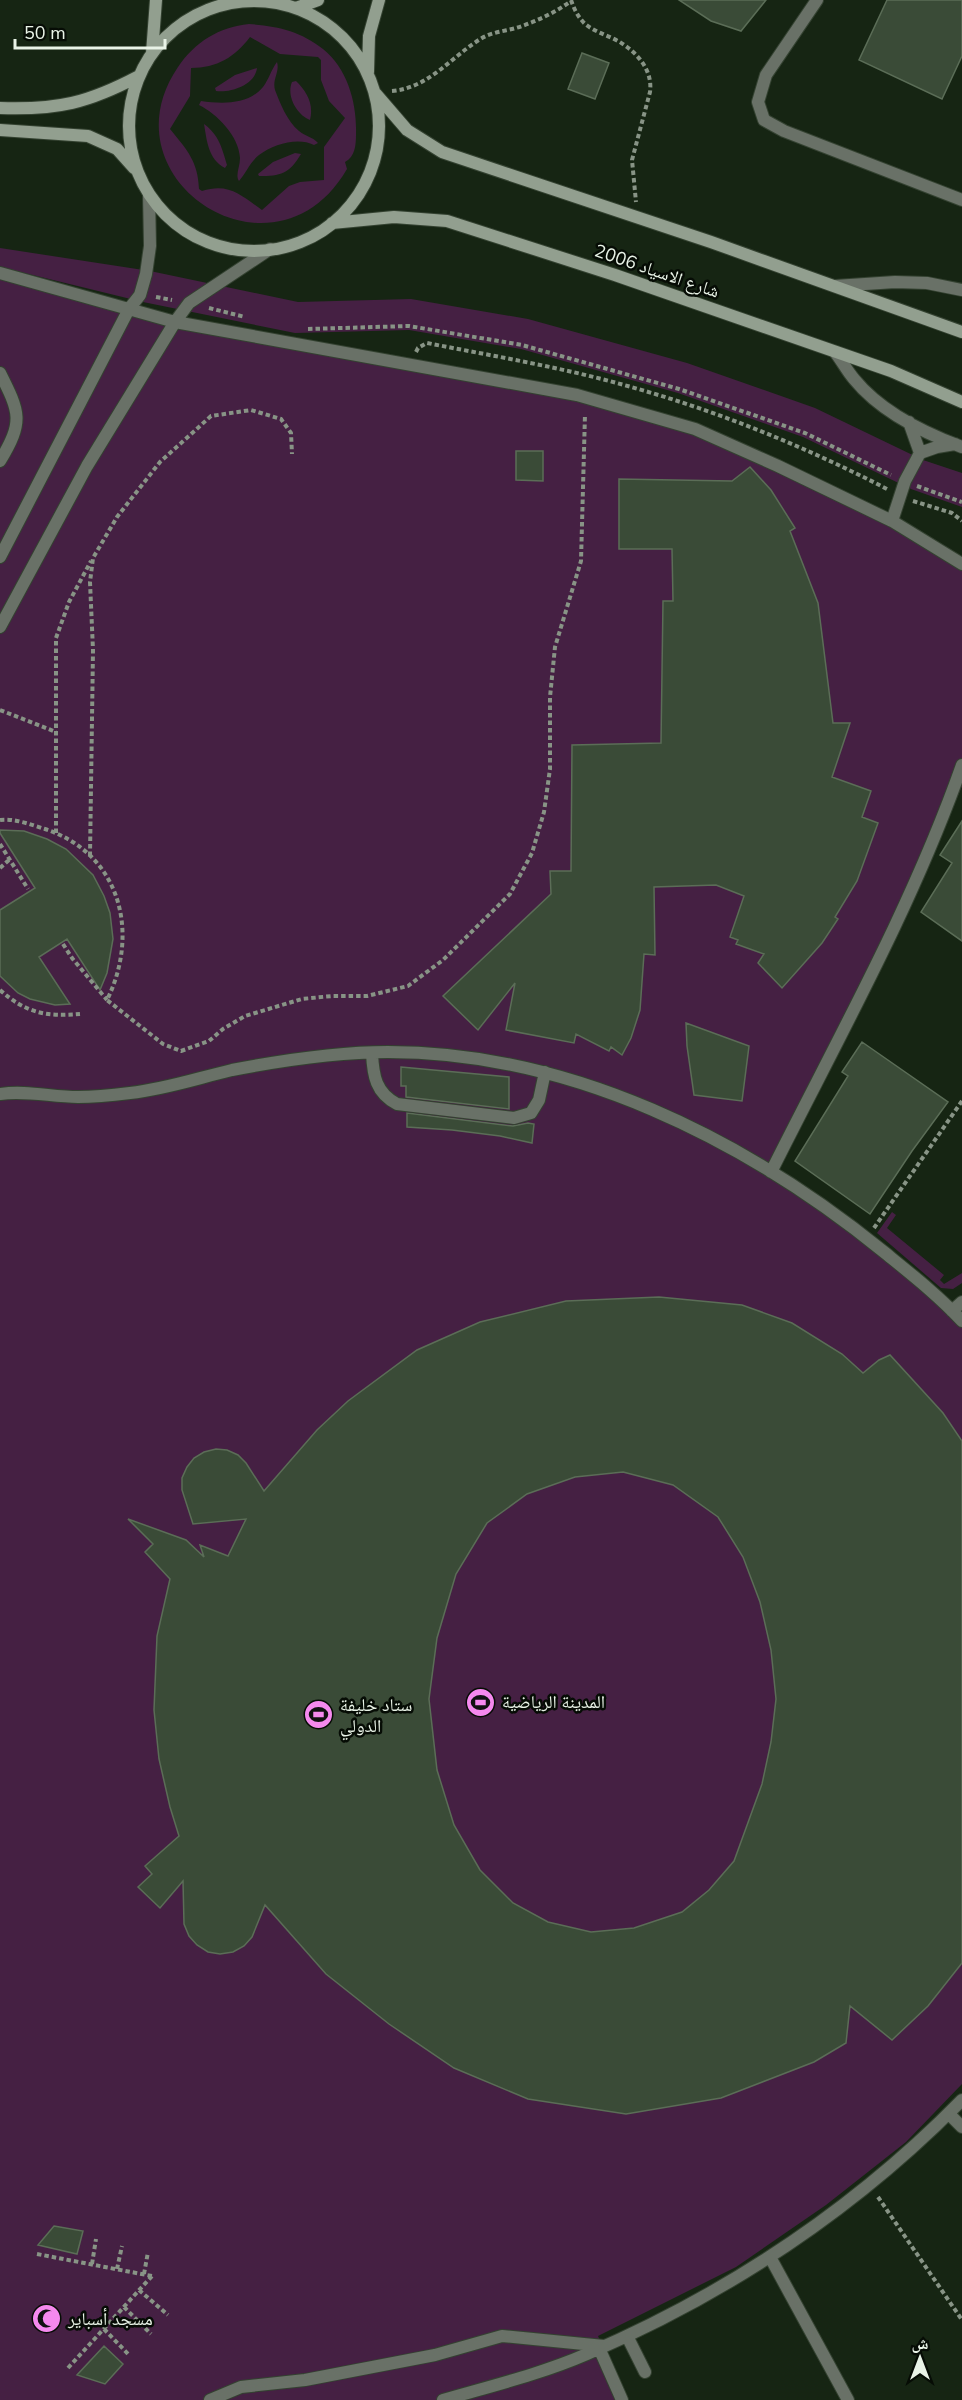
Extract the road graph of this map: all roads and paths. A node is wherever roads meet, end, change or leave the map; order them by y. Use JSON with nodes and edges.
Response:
{"nodes":[{"id":1,"x":156,"y":0,"type":"edge"},
{"id":2,"x":259,"y":0,"type":"edge"},
{"id":3,"x":318,"y":0,"type":"edge"},
{"id":4,"x":379,"y":0,"type":"edge"},
{"id":5,"x":817,"y":0,"type":"edge"},
{"id":6,"x":571,"y":1,"type":"edge"},
{"id":7,"x":296,"y":8,"type":"junction"},
{"id":8,"x":152,"y":53,"type":"junction"},
{"id":9,"x":368,"y":73,"type":"junction"},
{"id":10,"x":139,"y":76,"type":"junction"},
{"id":11,"x":375,"y":93,"type":"junction"},
{"id":12,"x":0,"y":108,"type":"edge"},
{"id":13,"x":0,"y":130,"type":"edge"},
{"id":14,"x":137,"y":171,"type":"junction"},
{"id":15,"x":149,"y":195,"type":"junction"},
{"id":16,"x":962,"y":200,"type":"edge"},
{"id":17,"x":634,"y":216,"type":"junction"},
{"id":18,"x":332,"y":223,"type":"junction"},
{"id":19,"x":270,"y":249,"type":"junction"},
{"id":20,"x":0,"y":273,"type":"edge"},
{"id":21,"x":834,"y":286,"type":"junction"},
{"id":22,"x":962,"y":290,"type":"edge"},
{"id":23,"x":129,"y":309,"type":"junction"},
{"id":24,"x":176,"y":322,"type":"junction"},
{"id":25,"x":962,"y":332,"type":"edge"},
{"id":26,"x":836,"y":352,"type":"junction"},
{"id":27,"x":0,"y":373,"type":"edge"},
{"id":28,"x":586,"y":398,"type":"junction"},
{"id":29,"x":962,"y":402,"type":"edge"},
{"id":30,"x":909,"y":422,"type":"junction"},
{"id":31,"x":958,"y":445,"type":"edge"},
{"id":32,"x":292,"y":453,"type":"dead end"},
{"id":33,"x":920,"y":453,"type":"junction"},
{"id":34,"x":0,"y":461,"type":"edge"},
{"id":35,"x":892,"y":521,"type":"junction"},
{"id":36,"x":0,"y":556,"type":"edge"},
{"id":37,"x":93,"y":558,"type":"junction"},
{"id":38,"x":962,"y":564,"type":"edge"},
{"id":39,"x":0,"y":627,"type":"edge"},
{"id":40,"x":0,"y":710,"type":"edge"},
{"id":41,"x":56,"y":732,"type":"junction"},
{"id":42,"x":962,"y":765,"type":"edge"},
{"id":43,"x":0,"y":820,"type":"edge"},
{"id":44,"x":57,"y":833,"type":"junction"},
{"id":45,"x":0,"y":844,"type":"edge"},
{"id":46,"x":90,"y":857,"type":"junction"},
{"id":47,"x":10,"y":859,"type":"junction"},
{"id":48,"x":0,"y":868,"type":"edge"},
{"id":49,"x":28,"y":889,"type":"dead end"},
{"id":50,"x":63,"y":944,"type":"dead end"},
{"id":51,"x":0,"y":990,"type":"edge"},
{"id":52,"x":108,"y":1000,"type":"junction"},
{"id":53,"x":80,"y":1014,"type":"dead end"},
{"id":54,"x":372,"y":1053,"type":"junction"},
{"id":55,"x":545,"y":1072,"type":"junction"},
{"id":56,"x":0,"y":1086,"type":"edge"},
{"id":57,"x":16,"y":1092,"type":"junction"},
{"id":58,"x":0,"y":1094,"type":"edge"},
{"id":59,"x":962,"y":1102,"type":"edge"},
{"id":60,"x":771,"y":1172,"type":"junction"},
{"id":61,"x":867,"y":1238,"type":"junction"},
{"id":62,"x":957,"y":1306,"type":"edge"},
{"id":63,"x":962,"y":1321,"type":"edge"},
{"id":64,"x":962,"y":2100,"type":"edge"},
{"id":65,"x":949,"y":2114,"type":"junction"},
{"id":66,"x":962,"y":2127,"type":"edge"},
{"id":67,"x":869,"y":2184,"type":"junction"},
{"id":68,"x":96,"y":2239,"type":"dead end"},
{"id":69,"x":122,"y":2246,"type":"dead end"},
{"id":70,"x":148,"y":2252,"type":"dead end"},
{"id":71,"x":37,"y":2254,"type":"dead end"},
{"id":72,"x":770,"y":2257,"type":"junction"},
{"id":73,"x":92,"y":2264,"type":"junction"},
{"id":74,"x":117,"y":2269,"type":"junction"},
{"id":75,"x":144,"y":2274,"type":"junction"},
{"id":76,"x":139,"y":2290,"type":"junction"},
{"id":77,"x":124,"y":2307,"type":"junction"},
{"id":78,"x":168,"y":2315,"type":"dead end"},
{"id":79,"x":962,"y":2320,"type":"edge"},
{"id":80,"x":104,"y":2329,"type":"junction"},
{"id":81,"x":151,"y":2334,"type":"dead end"},
{"id":82,"x":627,"y":2336,"type":"junction"},
{"id":83,"x":602,"y":2347,"type":"junction"},
{"id":84,"x":130,"y":2356,"type":"dead end"},
{"id":85,"x":68,"y":2368,"type":"dead end"},
{"id":86,"x":645,"y":2372,"type":"dead end"},
{"id":87,"x":210,"y":2400,"type":"edge"},
{"id":88,"x":443,"y":2400,"type":"edge"},
{"id":89,"x":622,"y":2400,"type":"edge"},
{"id":90,"x":848,"y":2400,"type":"edge"}],
"edges":[{"from":1,"to":8,"type":"main road"},
{"from":2,"to":7,"type":"main road"},
{"from":2,"to":8,"type":"main road"},
{"from":3,"to":7,"type":"main road"},
{"from":4,"to":9,"type":"main road"},
{"from":5,"to":16,"type":"lane"},
{"from":6,"to":11,"type":"path"},
{"from":6,"to":17,"type":"path"},
{"from":7,"to":9,"type":"main road"},
{"from":8,"to":10,"type":"main road"},
{"from":9,"to":11,"type":"main road"},
{"from":10,"to":12,"type":"main road"},
{"from":10,"to":14,"type":"main road"},
{"from":11,"to":17,"type":"main road"},
{"from":11,"to":18,"type":"main road"},
{"from":13,"to":14,"type":"main road"},
{"from":14,"to":15,"type":"main road"},
{"from":15,"to":19,"type":"main road"},
{"from":15,"to":23,"type":"lane"},
{"from":17,"to":21,"type":"main road"},
{"from":18,"to":19,"type":"main road"},
{"from":18,"to":26,"type":"main road","name":"شارع الاسياد 2006"},
{"from":19,"to":24,"type":"lane"},
{"from":20,"to":23,"type":"lane"},
{"from":21,"to":22,"type":"lane"},
{"from":21,"to":25,"type":"main road"},
{"from":23,"to":24,"type":"lane"},
{"from":23,"to":36,"type":"lane"},
{"from":24,"to":28,"type":"lane"},
{"from":24,"to":39,"type":"lane"},
{"from":26,"to":29,"type":"main road","name":"شارع الاسياد 2006"},
{"from":26,"to":30,"type":"lane"},
{"from":27,"to":34,"type":"lane"},
{"from":28,"to":35,"type":"lane"},
{"from":28,"to":52,"type":"path"},
{"from":30,"to":31,"type":"lane"},
{"from":30,"to":33,"type":"lane"},
{"from":31,"to":33,"type":"lane"},
{"from":32,"to":37,"type":"path"},
{"from":33,"to":35,"type":"lane"},
{"from":35,"to":38,"type":"lane"},
{"from":37,"to":41,"type":"path"},
{"from":37,"to":46,"type":"path"},
{"from":40,"to":41,"type":"path"},
{"from":41,"to":44,"type":"path"},
{"from":42,"to":60,"type":"lane"},
{"from":43,"to":44,"type":"path"},
{"from":44,"to":46,"type":"path"},
{"from":45,"to":47,"type":"path"},
{"from":46,"to":52,"type":"path"},
{"from":47,"to":48,"type":"path"},
{"from":47,"to":49,"type":"path"},
{"from":50,"to":52,"type":"path"},
{"from":51,"to":53,"type":"path"},
{"from":54,"to":55,"type":"lane"},
{"from":54,"to":55,"type":"lane"},
{"from":54,"to":57,"type":"lane"},
{"from":55,"to":60,"type":"lane"},
{"from":56,"to":57,"type":"lane"},
{"from":57,"to":58,"type":"lane"},
{"from":59,"to":61,"type":"path"},
{"from":60,"to":61,"type":"lane"},
{"from":61,"to":62,"type":"lane"},
{"from":62,"to":63,"type":"lane"},
{"from":64,"to":65,"type":"lane"},
{"from":65,"to":66,"type":"lane"},
{"from":65,"to":67,"type":"lane"},
{"from":67,"to":72,"type":"lane"},
{"from":67,"to":79,"type":"path"},
{"from":68,"to":73,"type":"path"},
{"from":69,"to":74,"type":"path"},
{"from":70,"to":75,"type":"path"},
{"from":71,"to":73,"type":"path"},
{"from":72,"to":82,"type":"lane"},
{"from":72,"to":90,"type":"lane"},
{"from":73,"to":74,"type":"path"},
{"from":74,"to":75,"type":"path"},
{"from":75,"to":76,"type":"path"},
{"from":76,"to":77,"type":"path"},
{"from":76,"to":78,"type":"path"},
{"from":77,"to":80,"type":"path"},
{"from":77,"to":81,"type":"path"},
{"from":80,"to":84,"type":"path"},
{"from":80,"to":85,"type":"path"},
{"from":82,"to":83,"type":"lane"},
{"from":82,"to":86,"type":"lane"},
{"from":83,"to":87,"type":"lane"},
{"from":83,"to":88,"type":"lane"},
{"from":83,"to":89,"type":"lane"}]}
